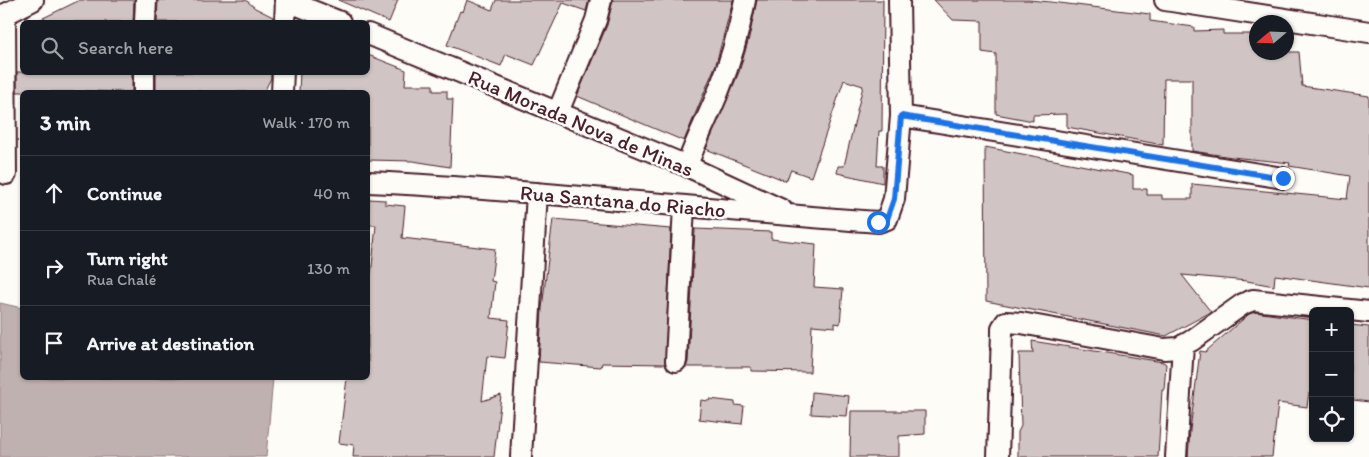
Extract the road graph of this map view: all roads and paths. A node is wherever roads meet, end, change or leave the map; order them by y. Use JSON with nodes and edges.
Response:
{"nodes":[{"id":1,"x":33,"y":0,"type":"edge"},
{"id":2,"x":146,"y":0,"type":"edge"},
{"id":3,"x":286,"y":0,"type":"edge"},
{"id":4,"x":602,"y":0,"type":"edge"},
{"id":5,"x":745,"y":0,"type":"edge"},
{"id":6,"x":899,"y":0,"type":"edge"},
{"id":7,"x":1165,"y":0,"type":"edge"},
{"id":8,"x":3,"y":15,"type":"edge"},
{"id":9,"x":145,"y":20,"type":"edge"},
{"id":10,"x":285,"y":20,"type":"edge"},
{"id":11,"x":335,"y":20,"type":"edge"},
{"id":12,"x":1369,"y":32,"type":"edge"},
{"id":13,"x":370,"y":35,"type":"edge"},
{"id":14,"x":144,"y":75,"type":"edge"},
{"id":15,"x":283,"y":75,"type":"edge"},
{"id":16,"x":144,"y":90,"type":"edge"},
{"id":17,"x":282,"y":90,"type":"edge"},
{"id":18,"x":558,"y":112,"type":"junction"},
{"id":19,"x":901,"y":116,"type":"junction"},
{"id":20,"x":687,"y":166,"type":"junction"},
{"id":21,"x":10,"y":174,"type":"edge"},
{"id":22,"x":1283,"y":178,"type":"dead end"},
{"id":23,"x":370,"y":182,"type":"edge"},
{"id":24,"x":538,"y":193,"type":"junction"},
{"id":25,"x":684,"y":206,"type":"junction"},
{"id":26,"x":793,"y":216,"type":"junction"},
{"id":27,"x":1369,"y":312,"type":"edge"},
{"id":28,"x":1184,"y":346,"type":"junction"},
{"id":29,"x":676,"y":361,"type":"dead end"},
{"id":30,"x":521,"y":457,"type":"edge"},
{"id":31,"x":998,"y":457,"type":"edge"},
{"id":32,"x":1176,"y":457,"type":"edge"}],
"edges":[{"from":1,"to":8,"type":"street"},
{"from":2,"to":9,"type":"street"},
{"from":3,"to":10,"type":"street"},
{"from":3,"to":11,"type":"street"},
{"from":4,"to":18,"type":"street"},
{"from":5,"to":20,"type":"street"},
{"from":6,"to":19,"type":"street"},
{"from":7,"to":12,"type":"street"},
{"from":8,"to":21,"type":"street"},
{"from":13,"to":18,"type":"street","name":"Rua Morada Nova de Minas"},
{"from":14,"to":16,"type":"street"},
{"from":15,"to":17,"type":"street"},
{"from":18,"to":20,"type":"street","name":"Rua Morada Nova de Minas"},
{"from":19,"to":22,"type":"street"},
{"from":19,"to":26,"type":"street","name":"Rua Santana do Riacho"},
{"from":20,"to":26,"type":"street","name":"Rua Morada Nova de Minas"},
{"from":23,"to":24,"type":"street","name":"Rua Santana do Riacho"},
{"from":24,"to":25,"type":"street","name":"Rua Santana do Riacho"},
{"from":24,"to":30,"type":"street"},
{"from":25,"to":26,"type":"street","name":"Rua Santana do Riacho"},
{"from":25,"to":29,"type":"street"},
{"from":27,"to":28,"type":"street"},
{"from":28,"to":31,"type":"street"},
{"from":28,"to":32,"type":"street"}]}
